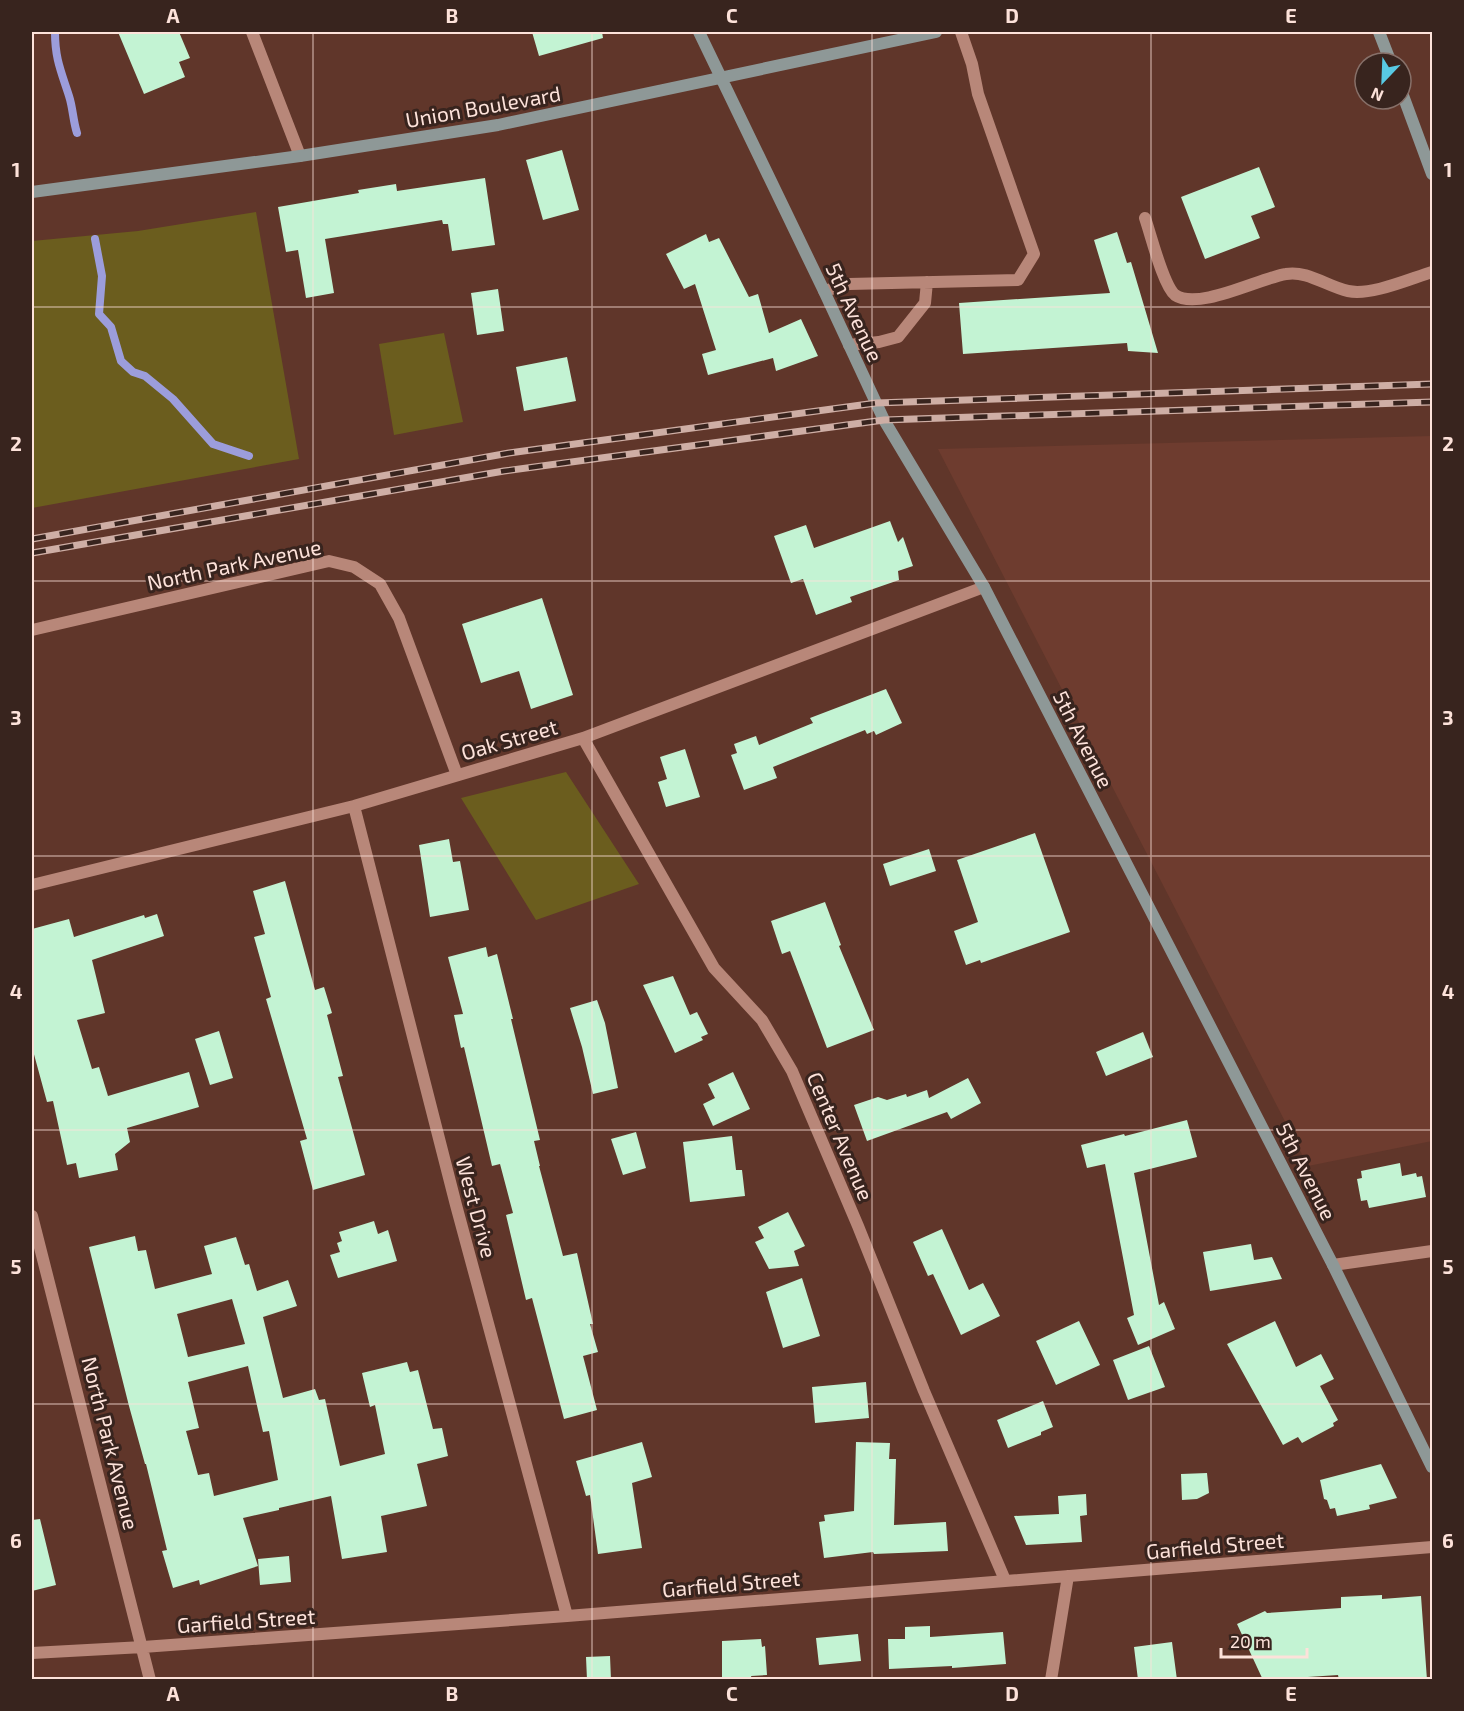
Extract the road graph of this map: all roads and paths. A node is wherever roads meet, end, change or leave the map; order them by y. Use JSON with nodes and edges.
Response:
{"nodes":[{"id":1,"x":252,"y":32,"type":"edge"},
{"id":2,"x":699,"y":32,"type":"edge"},
{"id":3,"x":936,"y":32,"type":"edge"},
{"id":4,"x":961,"y":32,"type":"edge"},
{"id":5,"x":1379,"y":32,"type":"edge"},
{"id":6,"x":1386,"y":51,"type":"edge"},
{"id":7,"x":723,"y":78,"type":"junction"},
{"id":8,"x":1409,"y":111,"type":"edge"},
{"id":9,"x":300,"y":156,"type":"junction"},
{"id":10,"x":1432,"y":174,"type":"edge"},
{"id":11,"x":32,"y":192,"type":"edge"},
{"id":12,"x":1146,"y":218,"type":"dead end"},
{"id":13,"x":1432,"y":272,"type":"edge"},
{"id":14,"x":927,"y":282,"type":"junction"},
{"id":15,"x":824,"y":291,"type":"junction"},
{"id":16,"x":849,"y":345,"type":"junction"},
{"id":17,"x":984,"y":587,"type":"junction"},
{"id":18,"x":32,"y":630,"type":"edge"},
{"id":19,"x":583,"y":738,"type":"junction"},
{"id":20,"x":457,"y":775,"type":"junction"},
{"id":21,"x":354,"y":806,"type":"junction"},
{"id":22,"x":32,"y":885,"type":"edge"},
{"id":23,"x":32,"y":1216,"type":"edge"},
{"id":24,"x":1432,"y":1251,"type":"edge"},
{"id":25,"x":1333,"y":1265,"type":"junction"},
{"id":26,"x":1432,"y":1467,"type":"edge"},
{"id":27,"x":1432,"y":1547,"type":"edge"},
{"id":28,"x":1068,"y":1576,"type":"junction"},
{"id":29,"x":1005,"y":1580,"type":"junction"},
{"id":30,"x":567,"y":1616,"type":"junction"},
{"id":31,"x":142,"y":1647,"type":"junction"},
{"id":32,"x":32,"y":1653,"type":"edge"},
{"id":33,"x":150,"y":1680,"type":"edge"},
{"id":34,"x":1051,"y":1680,"type":"edge"}],
"edges":[{"from":1,"to":9,"type":"street"},
{"from":2,"to":7,"type":"main road","name":"5th Avenue"},
{"from":3,"to":7,"type":"main road","name":"Union Boulevard"},
{"from":4,"to":14,"type":"street"},
{"from":5,"to":6,"type":"main road"},
{"from":7,"to":9,"type":"main road","name":"Union Boulevard"},
{"from":7,"to":15,"type":"main road","name":"5th Avenue"},
{"from":8,"to":10,"type":"main road"},
{"from":9,"to":11,"type":"main road","name":"Union Boulevard"},
{"from":12,"to":13,"type":"street"},
{"from":14,"to":15,"type":"street"},
{"from":14,"to":16,"type":"street"},
{"from":15,"to":16,"type":"main road","name":"5th Avenue"},
{"from":16,"to":17,"type":"main road","name":"5th Avenue"},
{"from":17,"to":19,"type":"street","name":"Oak Street"},
{"from":17,"to":25,"type":"main road","name":"5th Avenue"},
{"from":18,"to":20,"type":"street","name":"North Park Avenue"},
{"from":19,"to":20,"type":"street","name":"Oak Street"},
{"from":19,"to":29,"type":"street","name":"Center Avenue"},
{"from":20,"to":21,"type":"street","name":"Oak Street"},
{"from":21,"to":22,"type":"street","name":"Oak Street"},
{"from":21,"to":30,"type":"street","name":"West Drive"},
{"from":23,"to":31,"type":"street","name":"North Park Avenue"},
{"from":24,"to":25,"type":"street"},
{"from":25,"to":26,"type":"main road","name":"5th Avenue"},
{"from":27,"to":28,"type":"street","name":"Garfield Street"},
{"from":28,"to":29,"type":"street","name":"Garfield Street"},
{"from":28,"to":34,"type":"street"},
{"from":29,"to":30,"type":"street","name":"Garfield Street"},
{"from":30,"to":31,"type":"street","name":"Garfield Street"},
{"from":31,"to":32,"type":"street","name":"Garfield Street"},
{"from":31,"to":33,"type":"street","name":"North Park Avenue"}]}
